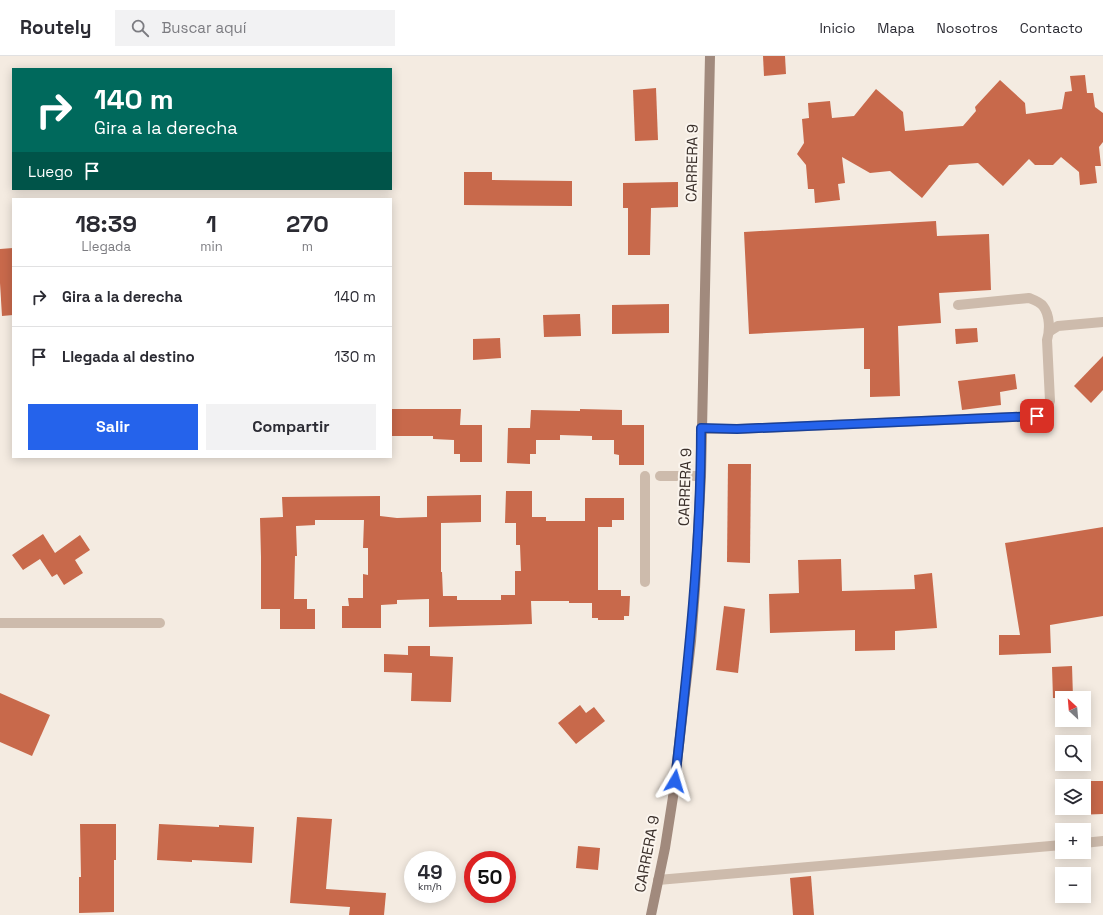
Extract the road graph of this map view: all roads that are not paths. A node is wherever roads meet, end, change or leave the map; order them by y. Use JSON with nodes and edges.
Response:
{"nodes":[{"id":1,"x":710,"y":56,"type":"edge"},
{"id":2,"x":958,"y":305,"type":"dead end"},
{"id":3,"x":1103,"y":322,"type":"edge"},
{"id":4,"x":1050,"y":331,"type":"junction"},
{"id":5,"x":701,"y":428,"type":"junction"},
{"id":6,"x":645,"y":476,"type":"dead end"},
{"id":7,"x":660,"y":476,"type":"dead end"},
{"id":8,"x":701,"y":476,"type":"junction"},
{"id":9,"x":644,"y":582,"type":"dead end"},
{"id":10,"x":0,"y":623,"type":"edge"},
{"id":11,"x":160,"y":623,"type":"dead end"},
{"id":12,"x":1103,"y":841,"type":"edge"},
{"id":13,"x":1091,"y":842,"type":"edge"},
{"id":14,"x":1055,"y":846,"type":"edge"},
{"id":15,"x":658,"y":880,"type":"junction"},
{"id":16,"x":651,"y":915,"type":"edge"}],
"edges":[{"from":1,"to":5,"type":"main road","name":"CARRERA 9"},
{"from":2,"to":4,"type":"street"},
{"from":3,"to":4,"type":"street"},
{"from":4,"to":5,"type":"street"},
{"from":5,"to":8,"type":"main road","name":"CARRERA 9"},
{"from":6,"to":9,"type":"street"},
{"from":7,"to":8,"type":"street"},
{"from":8,"to":15,"type":"main road","name":"CARRERA 9"},
{"from":10,"to":11,"type":"street"},
{"from":12,"to":13,"type":"street"},
{"from":14,"to":15,"type":"street"},
{"from":15,"to":16,"type":"main road","name":"CARRERA 9"}]}
